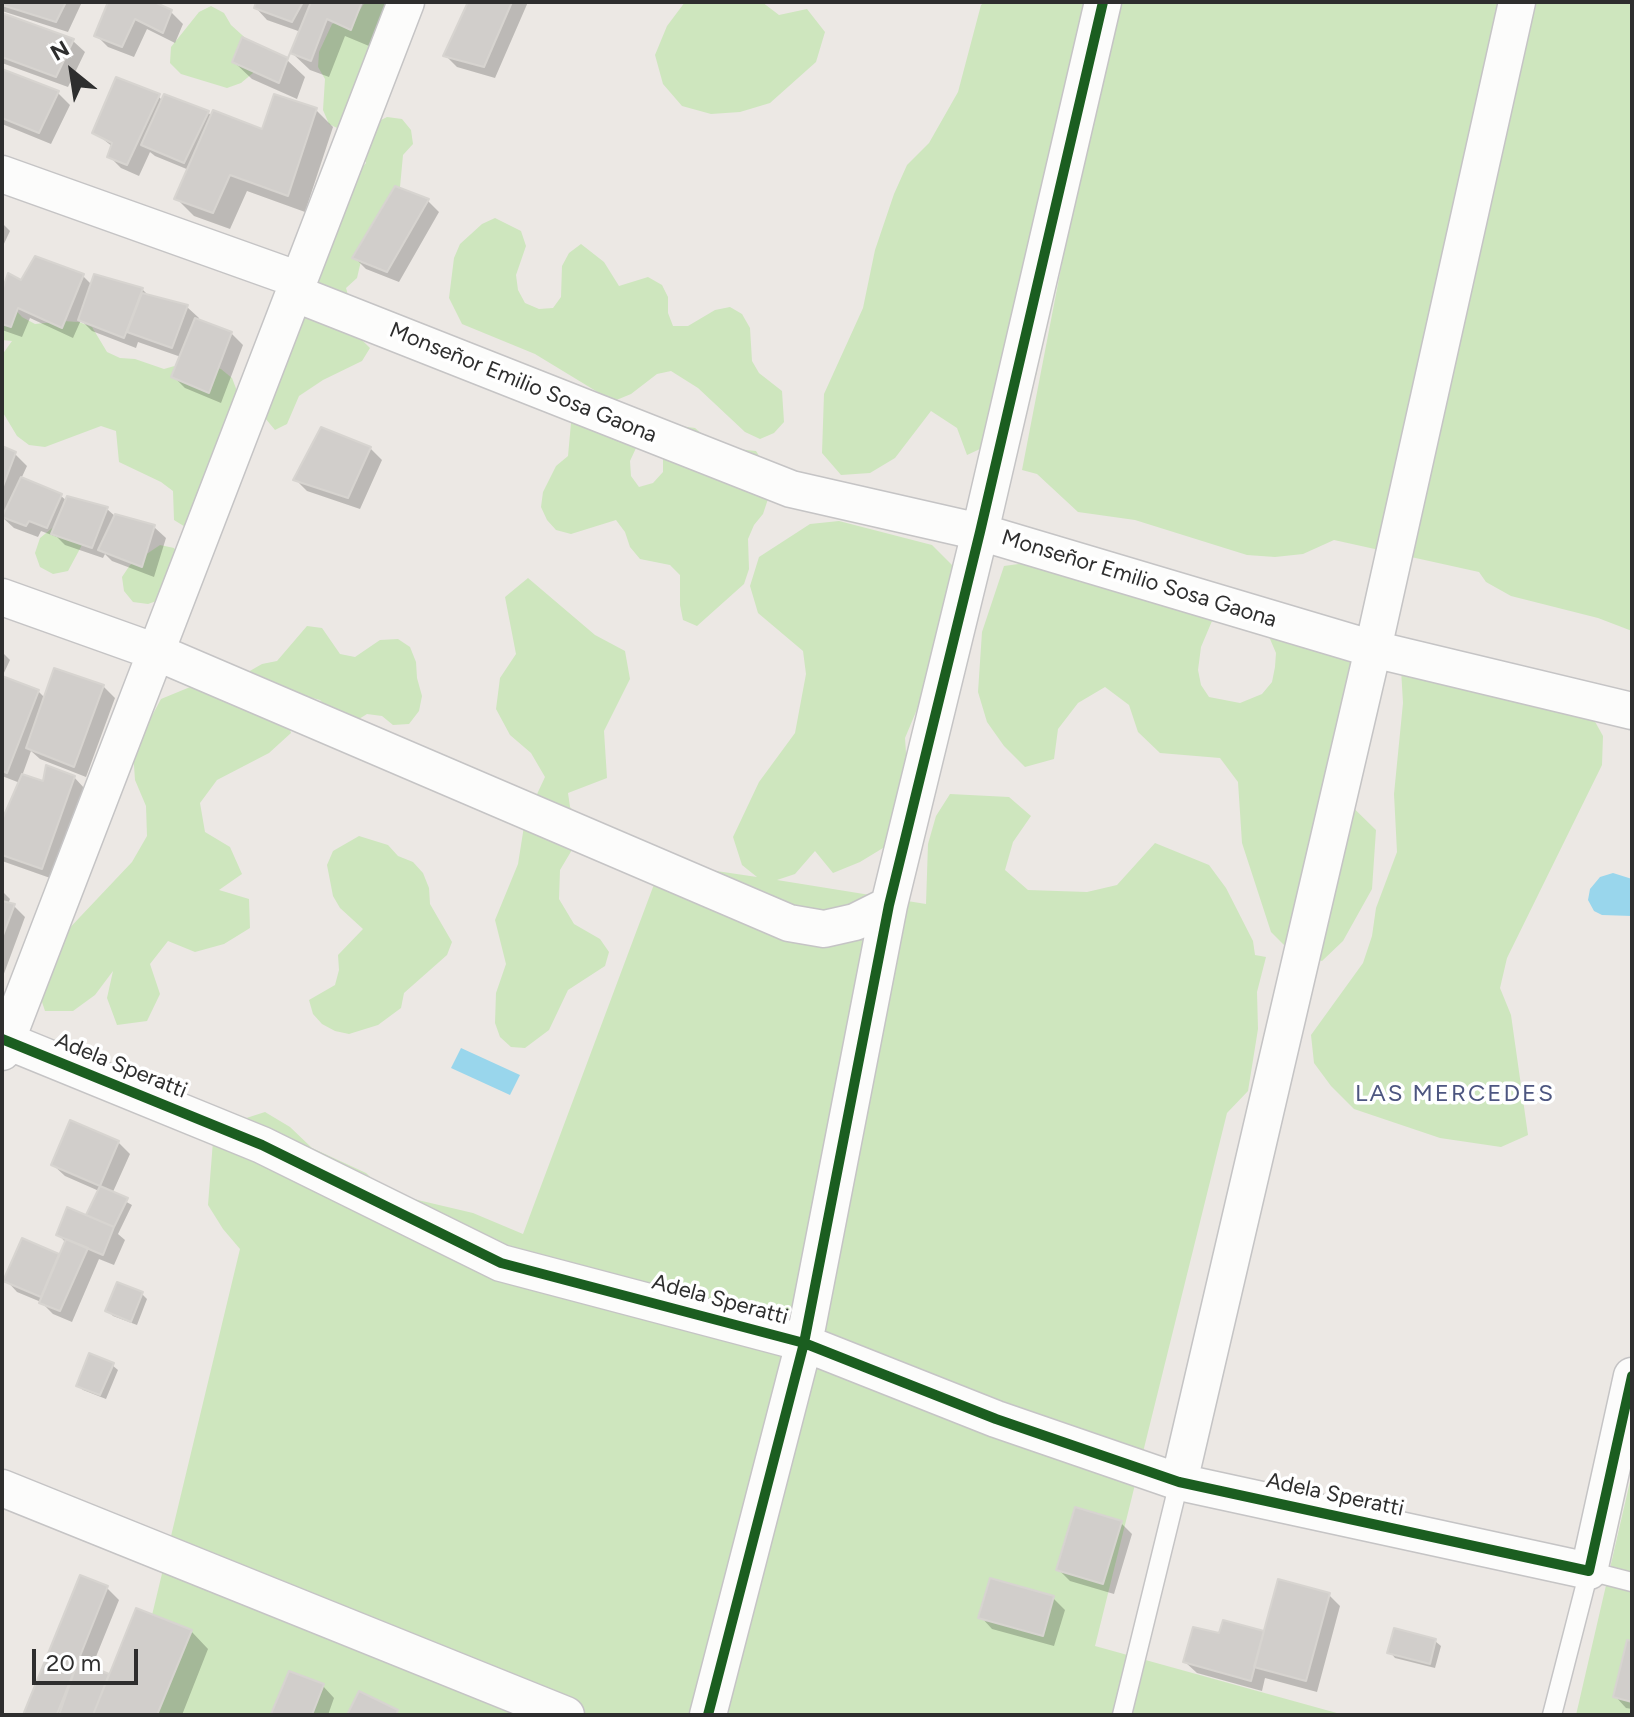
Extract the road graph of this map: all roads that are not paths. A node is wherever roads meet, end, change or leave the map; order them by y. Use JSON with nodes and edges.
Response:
{"nodes":[{"id":1,"x":406,"y":2,"type":"edge"},
{"id":2,"x":1103,"y":2,"type":"edge"},
{"id":3,"x":1517,"y":2,"type":"edge"},
{"id":4,"x":2,"y":174,"type":"edge"},
{"id":5,"x":297,"y":286,"type":"junction"},
{"id":6,"x":980,"y":532,"type":"junction"},
{"id":7,"x":2,"y":597,"type":"edge"},
{"id":8,"x":1373,"y":649,"type":"junction"},
{"id":9,"x":156,"y":652,"type":"junction"},
{"id":10,"x":1632,"y":711,"type":"edge"},
{"id":11,"x":889,"y":905,"type":"junction"},
{"id":12,"x":3,"y":1044,"type":"edge"},
{"id":13,"x":804,"y":1343,"type":"junction"},
{"id":14,"x":1632,"y":1376,"type":"edge"},
{"id":15,"x":1179,"y":1482,"type":"junction"},
{"id":16,"x":2,"y":1488,"type":"edge"},
{"id":17,"x":1589,"y":1571,"type":"junction"},
{"id":18,"x":1632,"y":1582,"type":"edge"},
{"id":19,"x":566,"y":1715,"type":"edge"},
{"id":20,"x":708,"y":1715,"type":"edge"},
{"id":21,"x":1122,"y":1715,"type":"edge"},
{"id":22,"x":1552,"y":1715,"type":"edge"}],
"edges":[{"from":1,"to":5,"type":"street"},
{"from":2,"to":6,"type":"street"},
{"from":3,"to":8,"type":"street"},
{"from":4,"to":5,"type":"street","name":"Monseñor Emilio Sosa Gaona"},
{"from":5,"to":6,"type":"street","name":"Monseñor Emilio Sosa Gaona"},
{"from":5,"to":9,"type":"street"},
{"from":6,"to":8,"type":"street","name":"Monseñor Emilio Sosa Gaona"},
{"from":6,"to":11,"type":"street"},
{"from":7,"to":9,"type":"street"},
{"from":8,"to":10,"type":"street","name":"Monseñor Emilio Sosa Gaona"},
{"from":8,"to":15,"type":"street"},
{"from":9,"to":11,"type":"street"},
{"from":9,"to":12,"type":"street"},
{"from":11,"to":13,"type":"street"},
{"from":12,"to":13,"type":"street","name":"Adela Speratti"},
{"from":13,"to":15,"type":"street","name":"Adela Speratti"},
{"from":13,"to":20,"type":"street"},
{"from":14,"to":17,"type":"street"},
{"from":15,"to":17,"type":"street","name":"Adela Speratti"},
{"from":15,"to":21,"type":"lane"},
{"from":16,"to":19,"type":"street"},
{"from":17,"to":18,"type":"lane","name":"Adela Speratti"},
{"from":17,"to":22,"type":"lane"}]}
